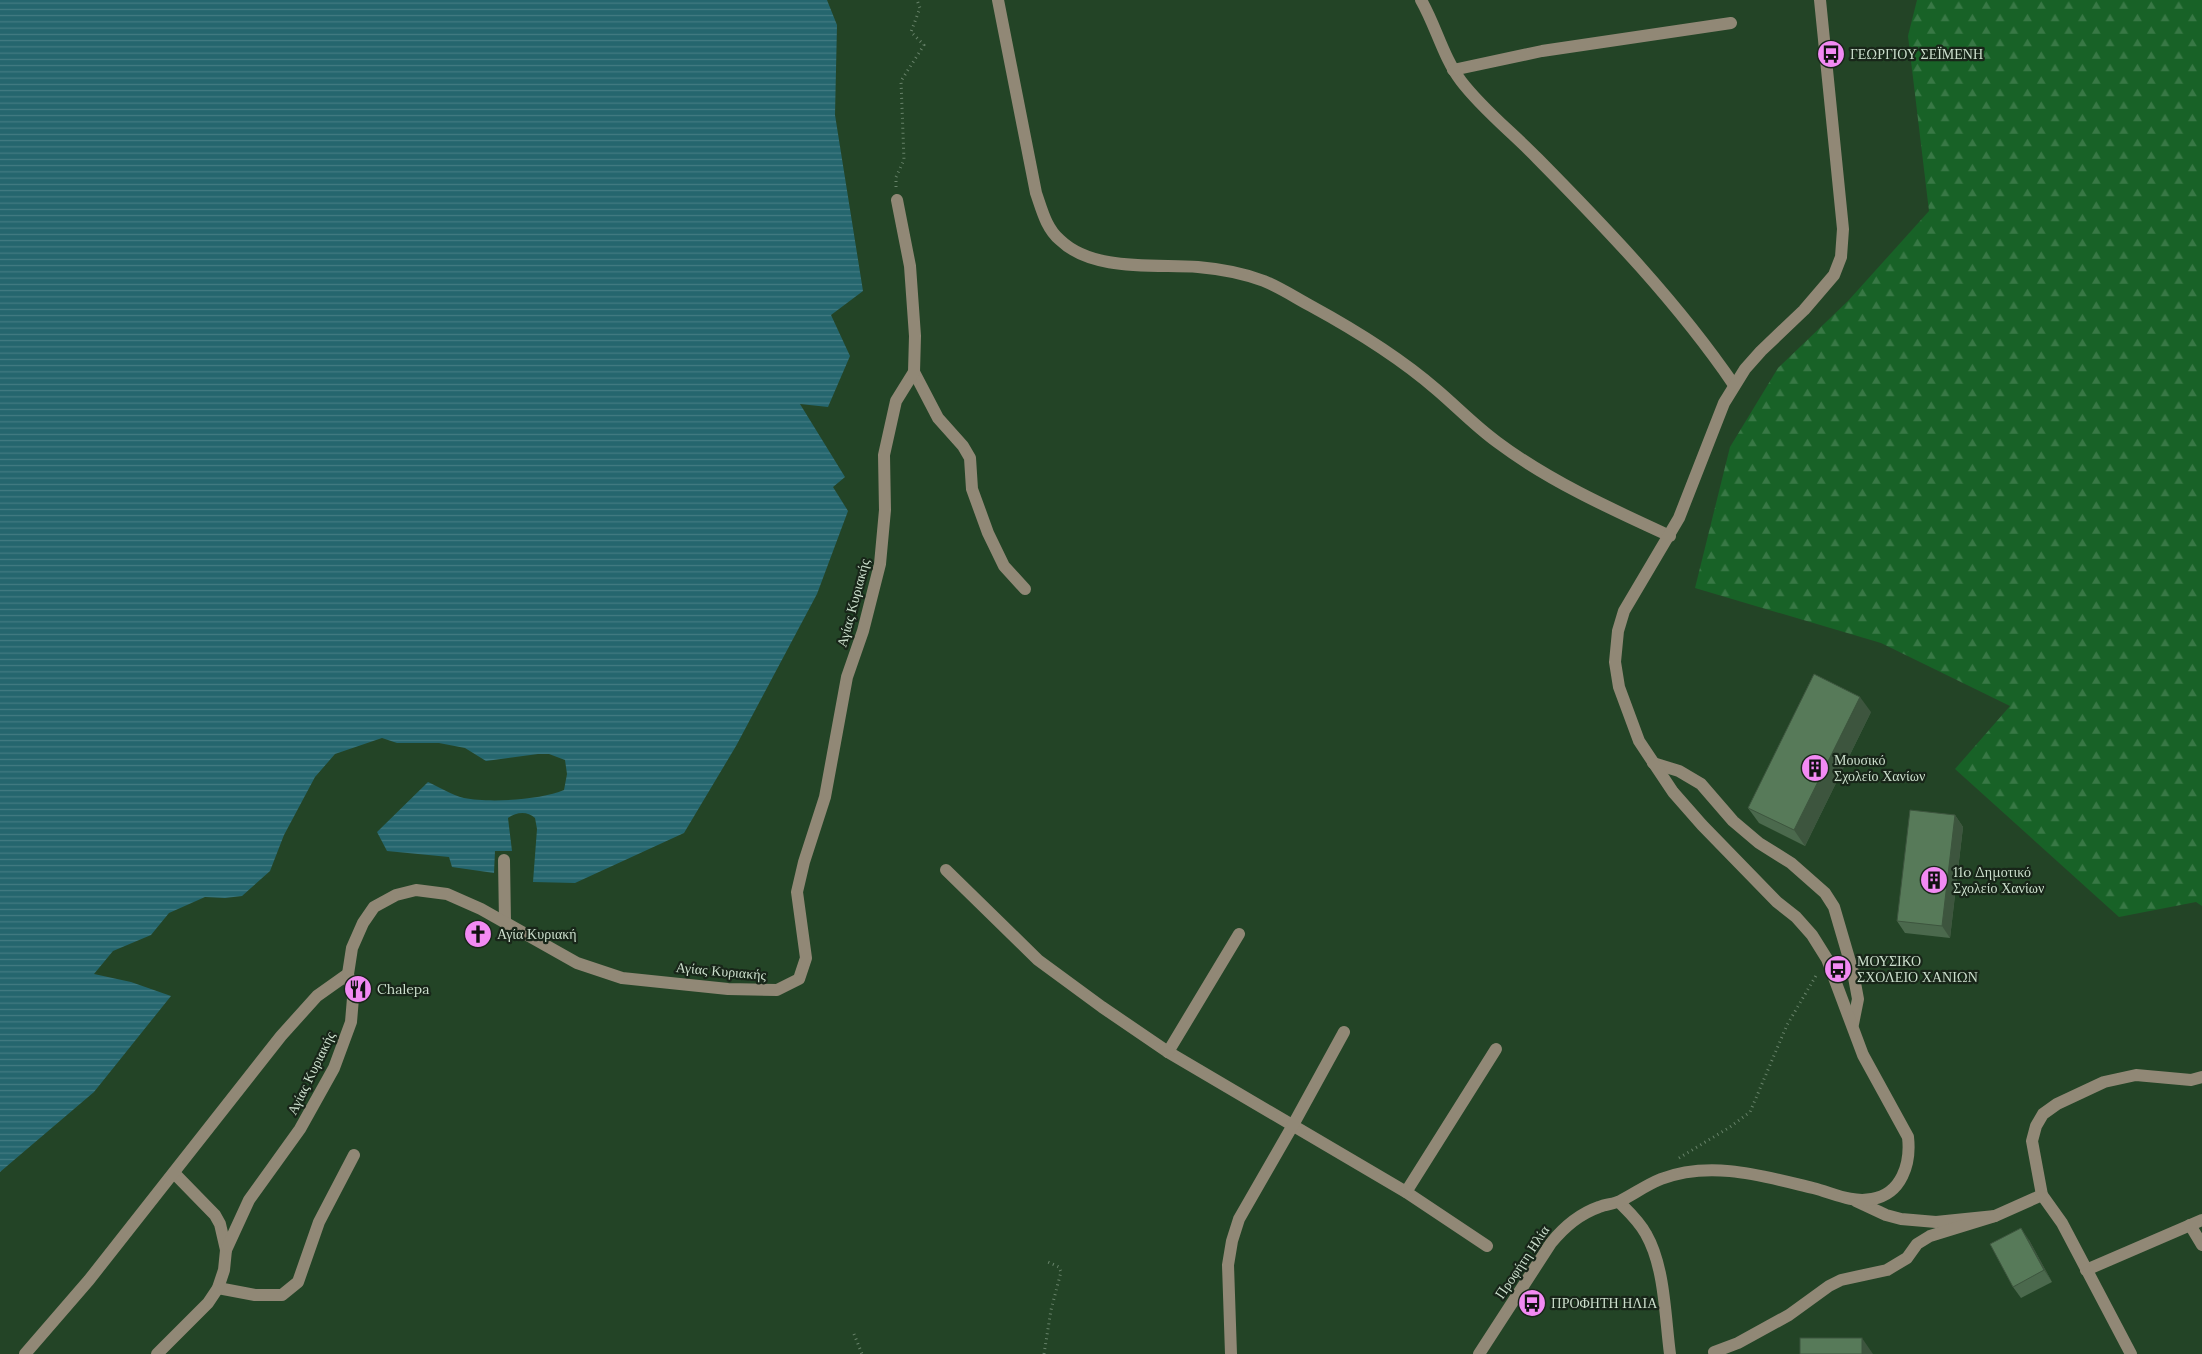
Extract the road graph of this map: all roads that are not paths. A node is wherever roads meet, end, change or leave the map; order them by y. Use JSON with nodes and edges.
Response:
{"nodes":[{"id":1,"x":998,"y":0,"type":"edge"},
{"id":2,"x":1421,"y":0,"type":"edge"},
{"id":3,"x":1820,"y":0,"type":"edge"},
{"id":4,"x":1731,"y":23,"type":"dead end"},
{"id":5,"x":1454,"y":70,"type":"junction"},
{"id":6,"x":897,"y":200,"type":"road end"},
{"id":7,"x":914,"y":372,"type":"junction"},
{"id":8,"x":1734,"y":385,"type":"junction"},
{"id":9,"x":1670,"y":536,"type":"junction"},
{"id":10,"x":1025,"y":589,"type":"dead end"},
{"id":11,"x":1653,"y":764,"type":"junction"},
{"id":12,"x":504,"y":860,"type":"dead end"},
{"id":13,"x":946,"y":870,"type":"dead end"},
{"id":14,"x":505,"y":922,"type":"junction"},
{"id":15,"x":1239,"y":934,"type":"dead end"},
{"id":16,"x":348,"y":974,"type":"junction"},
{"id":17,"x":1853,"y":1024,"type":"junction"},
{"id":18,"x":1344,"y":1032,"type":"dead end"},
{"id":19,"x":1496,"y":1049,"type":"dead end"},
{"id":20,"x":1168,"y":1052,"type":"junction"},
{"id":21,"x":2202,"y":1077,"type":"edge"},
{"id":22,"x":1293,"y":1125,"type":"junction"},
{"id":23,"x":354,"y":1155,"type":"dead end"},
{"id":24,"x":174,"y":1173,"type":"junction"},
{"id":25,"x":1406,"y":1192,"type":"junction"},
{"id":26,"x":2042,"y":1195,"type":"junction"},
{"id":27,"x":1854,"y":1200,"type":"junction"},
{"id":28,"x":1619,"y":1202,"type":"junction"},
{"id":29,"x":1995,"y":1216,"type":"junction"},
{"id":30,"x":2196,"y":1223,"type":"edge"},
{"id":31,"x":2202,"y":1245,"type":"edge"},
{"id":32,"x":1488,"y":1246,"type":"dead end"},
{"id":33,"x":226,"y":1250,"type":"junction"},
{"id":34,"x":2086,"y":1270,"type":"junction"},
{"id":35,"x":218,"y":1288,"type":"junction"},
{"id":36,"x":1714,"y":1352,"type":"dead end"},
{"id":37,"x":25,"y":1354,"type":"edge"},
{"id":38,"x":157,"y":1354,"type":"edge"},
{"id":39,"x":1231,"y":1354,"type":"edge"},
{"id":40,"x":1479,"y":1354,"type":"edge"},
{"id":41,"x":1670,"y":1354,"type":"edge"},
{"id":42,"x":2131,"y":1354,"type":"edge"}],
"edges":[{"from":1,"to":9,"type":"street"},
{"from":2,"to":5,"type":"street"},
{"from":3,"to":8,"type":"street"},
{"from":4,"to":5,"type":"street"},
{"from":5,"to":8,"type":"street"},
{"from":6,"to":7,"type":"street"},
{"from":7,"to":10,"type":"street"},
{"from":7,"to":14,"type":"street","name":"Αγίας Κυριακής"},
{"from":8,"to":9,"type":"street"},
{"from":9,"to":11,"type":"street"},
{"from":11,"to":17,"type":"street"},
{"from":11,"to":17,"type":"street"},
{"from":12,"to":14,"type":"street"},
{"from":13,"to":20,"type":"street"},
{"from":14,"to":16,"type":"street","name":"Αγίας Κυριακής"},
{"from":15,"to":20,"type":"street"},
{"from":16,"to":24,"type":"street"},
{"from":16,"to":33,"type":"street","name":"Αγίας Κυριακής"},
{"from":17,"to":27,"type":"street"},
{"from":18,"to":22,"type":"street"},
{"from":19,"to":25,"type":"street"},
{"from":20,"to":22,"type":"street"},
{"from":21,"to":26,"type":"street"},
{"from":22,"to":25,"type":"street"},
{"from":22,"to":39,"type":"street"},
{"from":23,"to":35,"type":"street"},
{"from":24,"to":33,"type":"street"},
{"from":24,"to":37,"type":"street"},
{"from":25,"to":32,"type":"street"},
{"from":26,"to":29,"type":"street"},
{"from":26,"to":34,"type":"street"},
{"from":27,"to":28,"type":"street","name":"Προφήτη Ηλία"},
{"from":27,"to":29,"type":"street"},
{"from":28,"to":40,"type":"street","name":"Προφήτη Ηλία"},
{"from":28,"to":41,"type":"street"},
{"from":29,"to":36,"type":"street"},
{"from":30,"to":31,"type":"street"},
{"from":30,"to":34,"type":"street"},
{"from":33,"to":35,"type":"street","name":"Αγίας Κυριακής"},
{"from":34,"to":42,"type":"street"},
{"from":35,"to":38,"type":"street","name":"Αγίας Κυριακής"}]}
